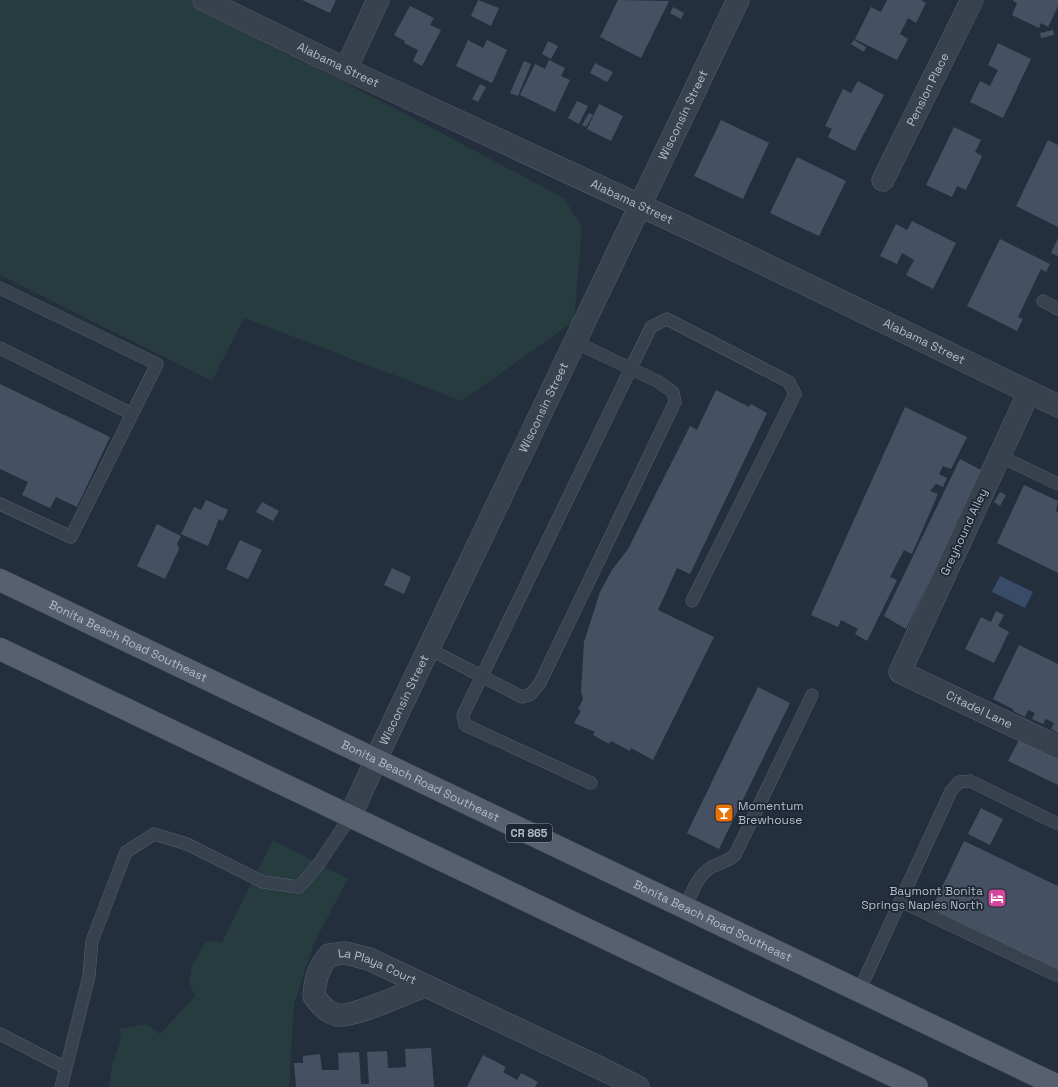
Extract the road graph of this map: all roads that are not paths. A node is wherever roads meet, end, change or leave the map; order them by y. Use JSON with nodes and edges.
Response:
{"nodes":[{"id":1,"x":204,"y":0,"type":"edge"},
{"id":2,"x":378,"y":0,"type":"edge"},
{"id":3,"x":738,"y":0,"type":"edge"},
{"id":4,"x":972,"y":0,"type":"edge"},
{"id":5,"x":346,"y":69,"type":"junction"},
{"id":6,"x":884,"y":180,"type":"dead end"},
{"id":7,"x":640,"y":207,"type":"junction"},
{"id":8,"x":0,"y":288,"type":"edge"},
{"id":9,"x":1043,"y":301,"type":"dead end"},
{"id":10,"x":1058,"y":309,"type":"edge"},
{"id":11,"x":575,"y":342,"type":"junction"},
{"id":12,"x":0,"y":348,"type":"edge"},
{"id":13,"x":632,"y":369,"type":"junction"},
{"id":14,"x":1029,"y":392,"type":"junction"},
{"id":15,"x":1057,"y":403,"type":"edge"},
{"id":16,"x":132,"y":414,"type":"junction"},
{"id":17,"x":1000,"y":456,"type":"junction"},
{"id":18,"x":1058,"y":484,"type":"edge"},
{"id":19,"x":0,"y":504,"type":"edge"},
{"id":20,"x":0,"y":580,"type":"edge"},
{"id":21,"x":692,"y":601,"type":"dead end"},
{"id":22,"x":0,"y":649,"type":"edge"},
{"id":23,"x":428,"y":649,"type":"junction"},
{"id":24,"x":900,"y":672,"type":"joint"},
{"id":25,"x":482,"y":676,"type":"junction"},
{"id":26,"x":812,"y":695,"type":"dead end"},
{"id":27,"x":1058,"y":747,"type":"edge"},
{"id":28,"x":376,"y":760,"type":"junction"},
{"id":29,"x":591,"y":783,"type":"dead end"},
{"id":30,"x":350,"y":817,"type":"junction"},
{"id":31,"x":1058,"y":824,"type":"edge"},
{"id":32,"x":900,"y":901,"type":"junction"},
{"id":33,"x":685,"y":908,"type":"junction"},
{"id":34,"x":1058,"y":976,"type":"edge"},
{"id":35,"x":425,"y":986,"type":"dead end"},
{"id":36,"x":858,"y":991,"type":"junction"},
{"id":37,"x":0,"y":1034,"type":"edge"},
{"id":38,"x":66,"y":1068,"type":"junction"},
{"id":39,"x":1058,"y":1086,"type":"edge"},
{"id":40,"x":61,"y":1087,"type":"edge"},
{"id":41,"x":638,"y":1087,"type":"edge"},
{"id":42,"x":917,"y":1087,"type":"edge"}],
"edges":[{"from":1,"to":5,"type":"street","name":"Alabama Street"},
{"from":2,"to":5,"type":"street"},
{"from":3,"to":7,"type":"street","name":"Wisconsin Street"},
{"from":4,"to":6,"type":"street","name":"Pension Place"},
{"from":5,"to":7,"type":"street","name":"Alabama Street"},
{"from":7,"to":11,"type":"street","name":"Wisconsin Street"},
{"from":7,"to":14,"type":"street","name":"Alabama Street"},
{"from":8,"to":16,"type":"lane"},
{"from":9,"to":10,"type":"lane"},
{"from":11,"to":13,"type":"lane"},
{"from":11,"to":23,"type":"street","name":"Wisconsin Street"},
{"from":12,"to":16,"type":"lane"},
{"from":13,"to":21,"type":"lane"},
{"from":13,"to":25,"type":"lane"},
{"from":13,"to":25,"type":"lane"},
{"from":14,"to":15,"type":"street","name":"Alabama Street"},
{"from":14,"to":17,"type":"street","name":"Greyhound Alley"},
{"from":16,"to":19,"type":"lane"},
{"from":17,"to":18,"type":"lane"},
{"from":17,"to":24,"type":"street","name":"Greyhound Alley"},
{"from":20,"to":28,"type":"main road","name":"Bonita Beach Road Southeast","number":"CR 865"},
{"from":22,"to":30,"type":"main road"},
{"from":23,"to":25,"type":"lane"},
{"from":23,"to":28,"type":"street","name":"Wisconsin Street"},
{"from":24,"to":27,"type":"street","name":"Citadel Lane"},
{"from":25,"to":29,"type":"lane"},
{"from":26,"to":33,"type":"lane"},
{"from":28,"to":30,"type":"street","name":"Wisconsin Street"},
{"from":28,"to":33,"type":"main road","name":"Bonita Beach Road Southeast","number":"CR 865"},
{"from":30,"to":38,"type":"lane"},
{"from":30,"to":42,"type":"main road"},
{"from":31,"to":32,"type":"lane"},
{"from":32,"to":34,"type":"lane"},
{"from":32,"to":36,"type":"lane"},
{"from":33,"to":36,"type":"main road","name":"Bonita Beach Road Southeast","number":"CR 865"},
{"from":35,"to":41,"type":"street","name":"La Playa Court"},
{"from":36,"to":39,"type":"main road","name":"Bonita Beach Road Southeast","number":"CR 865"},
{"from":37,"to":38,"type":"lane"},
{"from":38,"to":40,"type":"lane"}]}
